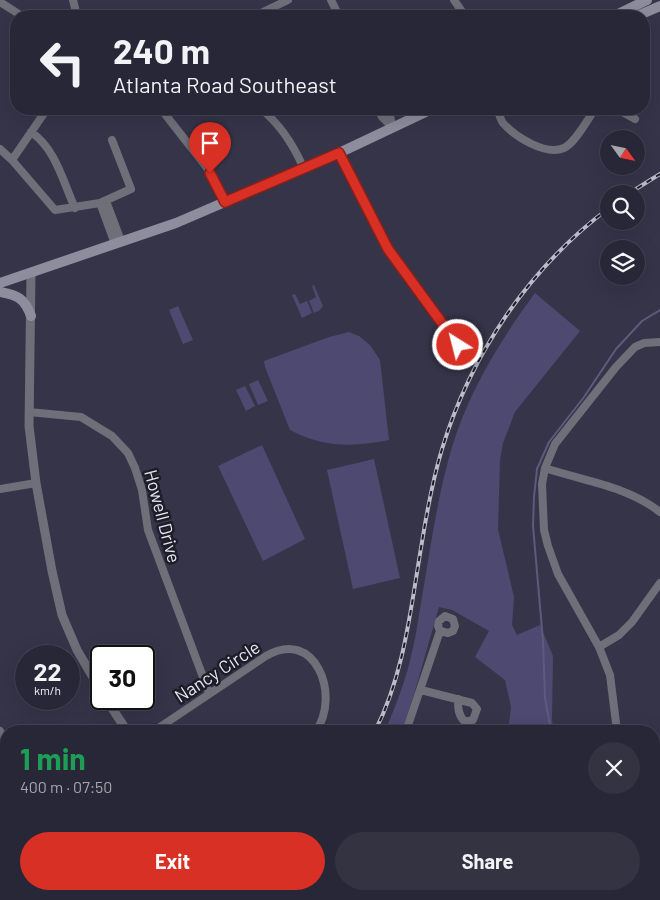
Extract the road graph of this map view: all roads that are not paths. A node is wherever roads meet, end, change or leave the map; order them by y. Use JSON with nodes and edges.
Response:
{"nodes":[{"id":1,"x":288,"y":0,"type":"edge"},
{"id":2,"x":648,"y":0,"type":"edge"},
{"id":3,"x":0,"y":2,"type":"edge"},
{"id":4,"x":13,"y":10,"type":"edge"},
{"id":5,"x":267,"y":10,"type":"edge"},
{"id":6,"x":627,"y":10,"type":"edge"},
{"id":7,"x":43,"y":115,"type":"edge"},
{"id":8,"x":166,"y":115,"type":"edge"},
{"id":9,"x":267,"y":115,"type":"edge"},
{"id":10,"x":381,"y":115,"type":"edge"},
{"id":11,"x":390,"y":115,"type":"edge"},
{"id":12,"x":419,"y":115,"type":"edge"},
{"id":13,"x":500,"y":115,"type":"edge"},
{"id":14,"x":590,"y":115,"type":"edge"},
{"id":15,"x":628,"y":115,"type":"edge"},
{"id":16,"x":635,"y":119,"type":"dead end"},
{"id":17,"x":392,"y":127,"type":"junction"},
{"id":18,"x":31,"y":132,"type":"junction"},
{"id":19,"x":112,"y":140,"type":"dead end"},
{"id":20,"x":0,"y":149,"type":"edge"},
{"id":21,"x":339,"y":153,"type":"junction"},
{"id":22,"x":12,"y":160,"type":"junction"},
{"id":23,"x":303,"y":168,"type":"junction"},
{"id":24,"x":103,"y":202,"type":"junction"},
{"id":25,"x":225,"y":202,"type":"junction"},
{"id":26,"x":75,"y":208,"type":"junction"},
{"id":27,"x":118,"y":243,"type":"junction"},
{"id":28,"x":31,"y":273,"type":"junction"},
{"id":29,"x":0,"y":283,"type":"edge"},
{"id":30,"x":0,"y":292,"type":"edge"},
{"id":31,"x":31,"y":316,"type":"junction"},
{"id":32,"x":660,"y":342,"type":"edge"},
{"id":33,"x":458,"y":345,"type":"dead end"},
{"id":34,"x":29,"y":412,"type":"junction"},
{"id":35,"x":545,"y":468,"type":"junction"},
{"id":36,"x":36,"y":483,"type":"junction"},
{"id":37,"x":0,"y":489,"type":"edge"},
{"id":38,"x":660,"y":512,"type":"edge"},
{"id":39,"x":660,"y":583,"type":"edge"},
{"id":40,"x":440,"y":631,"type":"dead end"},
{"id":41,"x":599,"y":647,"type":"junction"},
{"id":42,"x":90,"y":672,"type":"edge"},
{"id":43,"x":421,"y":690,"type":"junction"},
{"id":44,"x":209,"y":693,"type":"junction"},
{"id":45,"x":458,"y":699,"type":"dead end"},
{"id":46,"x":113,"y":710,"type":"edge"},
{"id":47,"x":123,"y":725,"type":"edge"},
{"id":48,"x":163,"y":725,"type":"edge"},
{"id":49,"x":318,"y":725,"type":"edge"},
{"id":50,"x":408,"y":725,"type":"edge"},
{"id":51,"x":616,"y":725,"type":"edge"}],
"edges":[{"from":1,"to":5,"type":"street"},
{"from":2,"to":6,"type":"main road"},
{"from":3,"to":4,"type":"street"},
{"from":7,"to":18,"type":"street"},
{"from":8,"to":25,"type":"street"},
{"from":9,"to":23,"type":"street"},
{"from":10,"to":17,"type":"street"},
{"from":11,"to":17,"type":"street"},
{"from":12,"to":17,"type":"main road"},
{"from":13,"to":14,"type":"street"},
{"from":15,"to":16,"type":"street"},
{"from":17,"to":21,"type":"main road"},
{"from":18,"to":22,"type":"street"},
{"from":18,"to":26,"type":"street"},
{"from":19,"to":24,"type":"street"},
{"from":20,"to":22,"type":"street"},
{"from":21,"to":23,"type":"main road"},
{"from":21,"to":33,"type":"street"},
{"from":22,"to":26,"type":"street"},
{"from":23,"to":25,"type":"main road"},
{"from":24,"to":26,"type":"street"},
{"from":24,"to":27,"type":"street"},
{"from":25,"to":27,"type":"main road"},
{"from":27,"to":28,"type":"main road"},
{"from":28,"to":29,"type":"main road"},
{"from":28,"to":31,"type":"street"},
{"from":30,"to":31,"type":"main road"},
{"from":31,"to":34,"type":"street"},
{"from":32,"to":35,"type":"street"},
{"from":34,"to":36,"type":"street"},
{"from":34,"to":44,"type":"street","name":"Howell Drive"},
{"from":35,"to":38,"type":"street"},
{"from":35,"to":41,"type":"street"},
{"from":36,"to":37,"type":"street"},
{"from":36,"to":42,"type":"street"},
{"from":39,"to":41,"type":"street"},
{"from":40,"to":43,"type":"street"},
{"from":41,"to":51,"type":"street"},
{"from":43,"to":45,"type":"street"},
{"from":43,"to":50,"type":"street"},
{"from":44,"to":48,"type":"street","name":"Nancy Circle"},
{"from":44,"to":49,"type":"street","name":"Nancy Circle"},
{"from":46,"to":47,"type":"street"}]}
